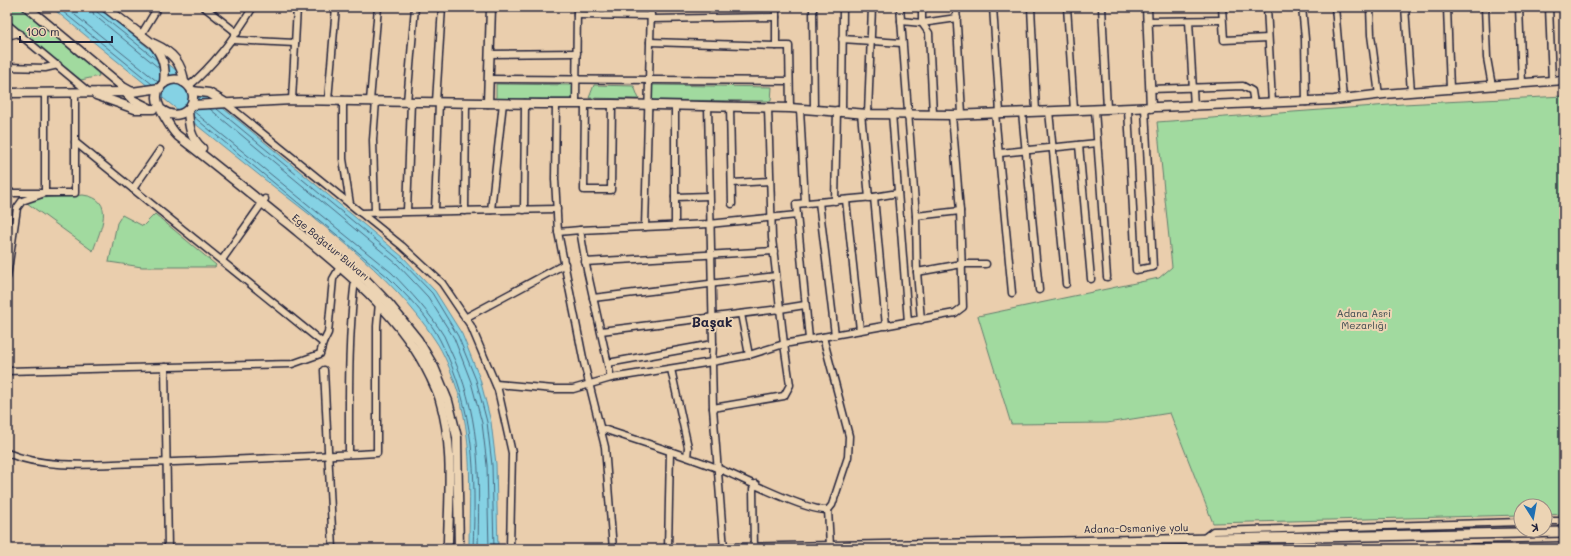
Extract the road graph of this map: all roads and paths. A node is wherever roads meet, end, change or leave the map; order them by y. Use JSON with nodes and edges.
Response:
{"nodes":[{"id":1,"x":27,"y":7,"type":"edge"},
{"id":2,"x":105,"y":7,"type":"edge"},
{"id":3,"x":158,"y":7,"type":"edge"},
{"id":4,"x":253,"y":7,"type":"edge"},
{"id":5,"x":297,"y":7,"type":"edge"},
{"id":6,"x":336,"y":7,"type":"edge"},
{"id":7,"x":378,"y":7,"type":"edge"},
{"id":8,"x":415,"y":7,"type":"edge"},
{"id":9,"x":442,"y":7,"type":"edge"},
{"id":10,"x":491,"y":7,"type":"edge"},
{"id":11,"x":577,"y":7,"type":"edge"},
{"id":12,"x":651,"y":7,"type":"edge"},
{"id":13,"x":776,"y":7,"type":"edge"},
{"id":14,"x":814,"y":7,"type":"edge"},
{"id":15,"x":843,"y":7,"type":"edge"},
{"id":16,"x":872,"y":7,"type":"edge"},
{"id":17,"x":900,"y":7,"type":"edge"},
{"id":18,"x":922,"y":7,"type":"edge"},
{"id":19,"x":956,"y":7,"type":"edge"},
{"id":20,"x":994,"y":7,"type":"edge"},
{"id":21,"x":1031,"y":7,"type":"edge"},
{"id":22,"x":1067,"y":7,"type":"edge"},
{"id":23,"x":1102,"y":7,"type":"edge"},
{"id":24,"x":1147,"y":7,"type":"edge"},
{"id":25,"x":1222,"y":7,"type":"edge"},
{"id":26,"x":1266,"y":7,"type":"edge"},
{"id":27,"x":1302,"y":7,"type":"edge"},
{"id":28,"x":1335,"y":7,"type":"edge"},
{"id":29,"x":1370,"y":7,"type":"edge"},
{"id":30,"x":1405,"y":7,"type":"edge"},
{"id":31,"x":1447,"y":7,"type":"edge"},
{"id":32,"x":1486,"y":7,"type":"edge"},
{"id":33,"x":1519,"y":7,"type":"edge"},
{"id":34,"x":1548,"y":7,"type":"edge"},
{"id":35,"x":206,"y":8,"type":"edge"},
{"id":36,"x":577,"y":15,"type":"junction"},
{"id":37,"x":651,"y":17,"type":"junction"},
{"id":38,"x":776,"y":17,"type":"junction"},
{"id":39,"x":957,"y":18,"type":"junction"},
{"id":40,"x":1222,"y":20,"type":"junction"},
{"id":41,"x":1148,"y":21,"type":"junction"},
{"id":42,"x":1189,"y":21,"type":"junction"},
{"id":43,"x":901,"y":22,"type":"junction"},
{"id":44,"x":922,"y":23,"type":"junction"},
{"id":45,"x":7,"y":24,"type":"edge"},
{"id":46,"x":237,"y":33,"type":"junction"},
{"id":47,"x":19,"y":34,"type":"junction"},
{"id":48,"x":141,"y":35,"type":"junction"},
{"id":49,"x":7,"y":36,"type":"edge"},
{"id":50,"x":1268,"y":38,"type":"junction"},
{"id":51,"x":842,"y":39,"type":"junction"},
{"id":52,"x":232,"y":40,"type":"junction"},
{"id":53,"x":650,"y":42,"type":"junction"},
{"id":54,"x":871,"y":42,"type":"junction"},
{"id":55,"x":295,"y":43,"type":"junction"},
{"id":56,"x":902,"y":43,"type":"junction"},
{"id":57,"x":153,"y":44,"type":"junction"},
{"id":58,"x":776,"y":46,"type":"junction"},
{"id":59,"x":577,"y":53,"type":"junction"},
{"id":60,"x":490,"y":54,"type":"junction"},
{"id":61,"x":58,"y":65,"type":"junction"},
{"id":62,"x":7,"y":67,"type":"edge"},
{"id":63,"x":110,"y":78,"type":"junction"},
{"id":64,"x":489,"y":79,"type":"junction"},
{"id":65,"x":576,"y":80,"type":"junction"},
{"id":66,"x":649,"y":80,"type":"junction"},
{"id":67,"x":1564,"y":80,"type":"edge"},
{"id":68,"x":789,"y":81,"type":"junction"},
{"id":69,"x":1552,"y":81,"type":"junction"},
{"id":70,"x":1522,"y":84,"type":"junction"},
{"id":71,"x":162,"y":86,"type":"junction"},
{"id":72,"x":1492,"y":86,"type":"junction"},
{"id":73,"x":188,"y":87,"type":"junction"},
{"id":74,"x":1193,"y":87,"type":"junction"},
{"id":75,"x":1151,"y":89,"type":"junction"},
{"id":76,"x":1450,"y":89,"type":"junction"},
{"id":77,"x":1411,"y":92,"type":"junction"},
{"id":78,"x":7,"y":93,"type":"edge"},
{"id":79,"x":45,"y":93,"type":"junction"},
{"id":80,"x":90,"y":93,"type":"junction"},
{"id":81,"x":102,"y":93,"type":"junction"},
{"id":82,"x":129,"y":93,"type":"junction"},
{"id":83,"x":74,"y":94,"type":"junction"},
{"id":84,"x":1379,"y":95,"type":"junction"},
{"id":85,"x":1342,"y":99,"type":"junction"},
{"id":86,"x":292,"y":100,"type":"junction"},
{"id":87,"x":328,"y":100,"type":"junction"},
{"id":88,"x":343,"y":100,"type":"junction"},
{"id":89,"x":373,"y":101,"type":"junction"},
{"id":90,"x":224,"y":102,"type":"junction"},
{"id":91,"x":409,"y":102,"type":"junction"},
{"id":92,"x":437,"y":102,"type":"junction"},
{"id":93,"x":488,"y":102,"type":"junction"},
{"id":94,"x":1306,"y":102,"type":"junction"},
{"id":95,"x":466,"y":103,"type":"junction"},
{"id":96,"x":503,"y":103,"type":"junction"},
{"id":97,"x":526,"y":103,"type":"junction"},
{"id":98,"x":1272,"y":103,"type":"junction"},
{"id":99,"x":556,"y":104,"type":"junction"},
{"id":100,"x":576,"y":104,"type":"junction"},
{"id":101,"x":585,"y":104,"type":"junction"},
{"id":102,"x":612,"y":104,"type":"junction"},
{"id":103,"x":1254,"y":104,"type":"junction"},
{"id":104,"x":648,"y":105,"type":"junction"},
{"id":105,"x":675,"y":106,"type":"junction"},
{"id":106,"x":708,"y":106,"type":"junction"},
{"id":107,"x":730,"y":107,"type":"junction"},
{"id":108,"x":1194,"y":107,"type":"junction"},
{"id":109,"x":189,"y":108,"type":"junction"},
{"id":110,"x":768,"y":108,"type":"junction"},
{"id":111,"x":790,"y":108,"type":"junction"},
{"id":112,"x":800,"y":108,"type":"junction"},
{"id":113,"x":1148,"y":108,"type":"junction"},
{"id":114,"x":158,"y":109,"type":"junction"},
{"id":115,"x":814,"y":109,"type":"junction"},
{"id":116,"x":1107,"y":109,"type":"junction"},
{"id":117,"x":1128,"y":109,"type":"junction"},
{"id":118,"x":839,"y":110,"type":"junction"},
{"id":119,"x":1074,"y":110,"type":"junction"},
{"id":120,"x":1095,"y":110,"type":"junction"},
{"id":121,"x":1049,"y":111,"type":"junction"},
{"id":122,"x":1022,"y":112,"type":"junction"},
{"id":123,"x":1036,"y":112,"type":"junction"},
{"id":124,"x":865,"y":113,"type":"junction"},
{"id":125,"x":892,"y":113,"type":"junction"},
{"id":126,"x":997,"y":113,"type":"junction"},
{"id":127,"x":908,"y":114,"type":"junction"},
{"id":128,"x":933,"y":114,"type":"junction"},
{"id":129,"x":962,"y":114,"type":"junction"},
{"id":130,"x":952,"y":115,"type":"junction"},
{"id":131,"x":74,"y":142,"type":"junction"},
{"id":132,"x":1097,"y":143,"type":"junction"},
{"id":133,"x":1079,"y":145,"type":"junction"},
{"id":134,"x":1052,"y":147,"type":"junction"},
{"id":135,"x":160,"y":150,"type":"dead end"},
{"id":136,"x":1026,"y":150,"type":"junction"},
{"id":137,"x":1000,"y":153,"type":"junction"},
{"id":138,"x":770,"y":181,"type":"junction"},
{"id":139,"x":732,"y":183,"type":"junction"},
{"id":140,"x":132,"y":188,"type":"junction"},
{"id":141,"x":7,"y":193,"type":"edge"},
{"id":142,"x":45,"y":193,"type":"junction"},
{"id":143,"x":898,"y":193,"type":"junction"},
{"id":144,"x":709,"y":196,"type":"junction"},
{"id":145,"x":675,"y":197,"type":"junction"},
{"id":146,"x":872,"y":198,"type":"junction"},
{"id":147,"x":846,"y":200,"type":"junction"},
{"id":148,"x":264,"y":201,"type":"junction"},
{"id":149,"x":835,"y":201,"type":"junction"},
{"id":150,"x":819,"y":202,"type":"junction"},
{"id":151,"x":805,"y":203,"type":"junction"},
{"id":152,"x":350,"y":204,"type":"junction"},
{"id":153,"x":732,"y":204,"type":"dead end"},
{"id":154,"x":557,"y":209,"type":"junction"},
{"id":155,"x":491,"y":210,"type":"junction"},
{"id":156,"x":524,"y":210,"type":"junction"},
{"id":157,"x":435,"y":211,"type":"junction"},
{"id":158,"x":465,"y":211,"type":"junction"},
{"id":159,"x":960,"y":211,"type":"junction"},
{"id":160,"x":375,"y":212,"type":"junction"},
{"id":161,"x":407,"y":212,"type":"junction"},
{"id":162,"x":361,"y":213,"type":"junction"},
{"id":163,"x":797,"y":215,"type":"junction"},
{"id":164,"x":916,"y":216,"type":"junction"},
{"id":165,"x":772,"y":218,"type":"junction"},
{"id":166,"x":710,"y":224,"type":"junction"},
{"id":167,"x":675,"y":226,"type":"junction"},
{"id":168,"x":645,"y":227,"type":"junction"},
{"id":169,"x":580,"y":230,"type":"junction"},
{"id":170,"x":558,"y":232,"type":"junction"},
{"id":171,"x":10,"y":237,"type":"edge"},
{"id":172,"x":774,"y":251,"type":"junction"},
{"id":173,"x":710,"y":255,"type":"junction"},
{"id":174,"x":222,"y":260,"type":"junction"},
{"id":175,"x":585,"y":262,"type":"junction"},
{"id":176,"x":565,"y":264,"type":"junction"},
{"id":177,"x":962,"y":264,"type":"junction"},
{"id":178,"x":986,"y":264,"type":"dead end"},
{"id":179,"x":340,"y":267,"type":"junction"},
{"id":180,"x":917,"y":272,"type":"junction"},
{"id":181,"x":776,"y":276,"type":"junction"},
{"id":182,"x":1107,"y":276,"type":"dead end"},
{"id":183,"x":7,"y":277,"type":"edge"},
{"id":184,"x":355,"y":279,"type":"junction"},
{"id":185,"x":1090,"y":279,"type":"dead end"},
{"id":186,"x":711,"y":284,"type":"junction"},
{"id":187,"x":1066,"y":284,"type":"dead end"},
{"id":188,"x":1039,"y":290,"type":"dead end"},
{"id":189,"x":1012,"y":293,"type":"dead end"},
{"id":190,"x":380,"y":294,"type":"junction"},
{"id":191,"x":593,"y":298,"type":"junction"},
{"id":192,"x":379,"y":304,"type":"junction"},
{"id":193,"x":805,"y":304,"type":"junction"},
{"id":194,"x":780,"y":310,"type":"junction"},
{"id":195,"x":741,"y":314,"type":"junction"},
{"id":196,"x":465,"y":318,"type":"junction"},
{"id":197,"x":712,"y":318,"type":"junction"},
{"id":198,"x":921,"y":320,"type":"junction"},
{"id":199,"x":908,"y":322,"type":"junction"},
{"id":200,"x":886,"y":326,"type":"junction"},
{"id":201,"x":860,"y":330,"type":"junction"},
{"id":202,"x":601,"y":332,"type":"junction"},
{"id":203,"x":835,"y":334,"type":"junction"},
{"id":204,"x":823,"y":337,"type":"junction"},
{"id":205,"x":810,"y":339,"type":"junction"},
{"id":206,"x":323,"y":344,"type":"junction"},
{"id":207,"x":713,"y":344,"type":"junction"},
{"id":208,"x":784,"y":344,"type":"junction"},
{"id":209,"x":749,"y":355,"type":"junction"},
{"id":210,"x":712,"y":362,"type":"junction"},
{"id":211,"x":608,"y":363,"type":"junction"},
{"id":212,"x":165,"y":367,"type":"junction"},
{"id":213,"x":670,"y":369,"type":"junction"},
{"id":214,"x":324,"y":370,"type":"dead end"},
{"id":215,"x":7,"y":371,"type":"edge"},
{"id":216,"x":611,"y":378,"type":"junction"},
{"id":217,"x":496,"y":384,"type":"junction"},
{"id":218,"x":590,"y":384,"type":"junction"},
{"id":219,"x":713,"y":408,"type":"junction"},
{"id":220,"x":600,"y":428,"type":"junction"},
{"id":221,"x":670,"y":451,"type":"junction"},
{"id":222,"x":7,"y":453,"type":"edge"},
{"id":223,"x":349,"y":454,"type":"junction"},
{"id":224,"x":327,"y":456,"type":"junction"},
{"id":225,"x":687,"y":457,"type":"junction"},
{"id":226,"x":166,"y":462,"type":"junction"},
{"id":227,"x":717,"y":468,"type":"junction"},
{"id":228,"x":756,"y":484,"type":"junction"},
{"id":229,"x":828,"y":510,"type":"junction"},
{"id":230,"x":1553,"y":521,"type":"edge"},
{"id":231,"x":1564,"y":521,"type":"edge"},
{"id":232,"x":1513,"y":522,"type":"edge"},
{"id":233,"x":1564,"y":532,"type":"edge"},
{"id":234,"x":1204,"y":538,"type":"junction"},
{"id":235,"x":830,"y":546,"type":"junction"},
{"id":236,"x":1564,"y":547,"type":"edge"},
{"id":237,"x":754,"y":548,"type":"edge"},
{"id":238,"x":168,"y":549,"type":"edge"},
{"id":239,"x":333,"y":549,"type":"edge"},
{"id":240,"x":446,"y":549,"type":"edge"},
{"id":241,"x":459,"y":549,"type":"edge"},
{"id":242,"x":510,"y":549,"type":"edge"},
{"id":243,"x":613,"y":549,"type":"edge"},
{"id":244,"x":668,"y":549,"type":"edge"},
{"id":245,"x":708,"y":549,"type":"edge"},
{"id":246,"x":724,"y":549,"type":"edge"},
{"id":247,"x":1472,"y":549,"type":"edge"}],
"edges":[{"from":1,"to":63,"type":"main road"},
{"from":2,"to":48,"type":"main road"},
{"from":3,"to":48,"type":"street"},
{"from":4,"to":46,"type":"street"},
{"from":5,"to":55,"type":"street"},
{"from":6,"to":87,"type":"street"},
{"from":7,"to":89,"type":"street"},
{"from":8,"to":91,"type":"street"},
{"from":9,"to":92,"type":"street"},
{"from":10,"to":60,"type":"main road"},
{"from":11,"to":36,"type":"street"},
{"from":12,"to":37,"type":"street"},
{"from":13,"to":38,"type":"street"},
{"from":14,"to":115,"type":"street"},
{"from":15,"to":51,"type":"street"},
{"from":16,"to":54,"type":"street"},
{"from":17,"to":43,"type":"street"},
{"from":18,"to":44,"type":"street"},
{"from":19,"to":39,"type":"street"},
{"from":20,"to":126,"type":"street"},
{"from":21,"to":123,"type":"street"},
{"from":22,"to":119,"type":"street"},
{"from":23,"to":116,"type":"street"},
{"from":24,"to":41,"type":"main road"},
{"from":25,"to":40,"type":"street"},
{"from":26,"to":50,"type":"street"},
{"from":27,"to":94,"type":"street"},
{"from":28,"to":85,"type":"street"},
{"from":29,"to":84,"type":"street"},
{"from":30,"to":77,"type":"street"},
{"from":31,"to":76,"type":"street"},
{"from":32,"to":72,"type":"street"},
{"from":33,"to":70,"type":"street"},
{"from":34,"to":69,"type":"street"},
{"from":35,"to":46,"type":"street"},
{"from":36,"to":37,"type":"street"},
{"from":36,"to":59,"type":"street"},
{"from":37,"to":38,"type":"street"},
{"from":37,"to":53,"type":"street"},
{"from":38,"to":58,"type":"street"},
{"from":39,"to":44,"type":"street"},
{"from":39,"to":129,"type":"street"},
{"from":40,"to":42,"type":"street"},
{"from":40,"to":50,"type":"street"},
{"from":41,"to":42,"type":"street"},
{"from":41,"to":75,"type":"main road"},
{"from":42,"to":74,"type":"street"},
{"from":43,"to":44,"type":"street"},
{"from":43,"to":56,"type":"street"},
{"from":44,"to":128,"type":"street"},
{"from":45,"to":47,"type":"street"},
{"from":46,"to":52,"type":"street"},
{"from":47,"to":49,"type":"street"},
{"from":47,"to":61,"type":"street"},
{"from":48,"to":57,"type":"main road"},
{"from":50,"to":98,"type":"street"},
{"from":51,"to":54,"type":"street"},
{"from":51,"to":118,"type":"street"},
{"from":52,"to":55,"type":"street"},
{"from":52,"to":73,"type":"street"},
{"from":53,"to":58,"type":"street"},
{"from":53,"to":66,"type":"street"},
{"from":54,"to":56,"type":"street"},
{"from":54,"to":124,"type":"street"},
{"from":55,"to":86,"type":"street"},
{"from":56,"to":127,"type":"street"},
{"from":57,"to":71,"type":"main road"},
{"from":57,"to":73,"type":"main road"},
{"from":58,"to":68,"type":"street"},
{"from":59,"to":60,"type":"street"},
{"from":59,"to":65,"type":"street"},
{"from":60,"to":64,"type":"main road"},
{"from":61,"to":62,"type":"street"},
{"from":61,"to":80,"type":"street"},
{"from":63,"to":81,"type":"main road"},
{"from":63,"to":82,"type":"main road"},
{"from":64,"to":65,"type":"street"},
{"from":64,"to":93,"type":"main road"},
{"from":65,"to":66,"type":"street"},
{"from":65,"to":100,"type":"street"},
{"from":66,"to":68,"type":"street"},
{"from":66,"to":104,"type":"street"},
{"from":67,"to":69,"type":"main road"},
{"from":68,"to":111,"type":"street"},
{"from":69,"to":70,"type":"main road"},
{"from":70,"to":72,"type":"main road"},
{"from":71,"to":73,"type":"main road"},
{"from":71,"to":82,"type":"main road"},
{"from":71,"to":114,"type":"main road"},
{"from":72,"to":76,"type":"main road"},
{"from":73,"to":90,"type":"main road"},
{"from":73,"to":109,"type":"main road"},
{"from":74,"to":75,"type":"street"},
{"from":74,"to":103,"type":"street"},
{"from":74,"to":108,"type":"street"},
{"from":75,"to":113,"type":"main road"},
{"from":76,"to":77,"type":"main road"},
{"from":77,"to":84,"type":"main road"},
{"from":78,"to":79,"type":"main road"},
{"from":79,"to":83,"type":"main road"},
{"from":79,"to":142,"type":"street"},
{"from":80,"to":81,"type":"main road"},
{"from":80,"to":83,"type":"main road"},
{"from":80,"to":114,"type":"main road"},
{"from":81,"to":82,"type":"main road"},
{"from":82,"to":114,"type":"main road"},
{"from":83,"to":131,"type":"street"},
{"from":84,"to":85,"type":"main road"},
{"from":85,"to":94,"type":"main road"},
{"from":86,"to":87,"type":"main road"},
{"from":86,"to":90,"type":"main road"},
{"from":87,"to":88,"type":"main road"},
{"from":88,"to":89,"type":"main road"},
{"from":88,"to":152,"type":"street"},
{"from":89,"to":91,"type":"main road"},
{"from":89,"to":160,"type":"street"},
{"from":90,"to":109,"type":"main road"},
{"from":90,"to":152,"type":"street"},
{"from":91,"to":92,"type":"main road"},
{"from":91,"to":161,"type":"street"},
{"from":92,"to":95,"type":"main road"},
{"from":92,"to":157,"type":"street"},
{"from":93,"to":95,"type":"main road"},
{"from":93,"to":96,"type":"main road"},
{"from":94,"to":98,"type":"main road"},
{"from":95,"to":158,"type":"street"},
{"from":96,"to":97,"type":"main road"},
{"from":96,"to":155,"type":"street"},
{"from":97,"to":99,"type":"main road"},
{"from":97,"to":156,"type":"street"},
{"from":98,"to":103,"type":"main road"},
{"from":99,"to":100,"type":"main road"},
{"from":99,"to":154,"type":"street"},
{"from":100,"to":101,"type":"main road"},
{"from":101,"to":102,"type":"main road"},
{"from":101,"to":102,"type":"street"},
{"from":102,"to":104,"type":"main road"},
{"from":103,"to":108,"type":"main road"},
{"from":104,"to":105,"type":"main road"},
{"from":104,"to":168,"type":"street"},
{"from":105,"to":106,"type":"main road"},
{"from":105,"to":145,"type":"street"},
{"from":106,"to":107,"type":"main road"},
{"from":106,"to":144,"type":"street"},
{"from":107,"to":110,"type":"main road"},
{"from":107,"to":139,"type":"street"},
{"from":108,"to":113,"type":"main road"},
{"from":109,"to":114,"type":"main road"},
{"from":109,"to":148,"type":"main road","name":"Ege Bağatur Bulvarı"},
{"from":110,"to":111,"type":"main road"},
{"from":110,"to":138,"type":"street"},
{"from":111,"to":112,"type":"main road"},
{"from":112,"to":115,"type":"main road"},
{"from":112,"to":151,"type":"street"},
{"from":113,"to":117,"type":"main road"},
{"from":113,"to":117,"type":"street"},
{"from":114,"to":148,"type":"main road","name":"Ege Bağatur Bulvarı"},
{"from":115,"to":118,"type":"main road"},
{"from":116,"to":117,"type":"main road"},
{"from":116,"to":120,"type":"main road"},
{"from":118,"to":124,"type":"main road"},
{"from":118,"to":149,"type":"street"},
{"from":119,"to":120,"type":"main road"},
{"from":119,"to":121,"type":"main road"},
{"from":120,"to":132,"type":"street"},
{"from":121,"to":123,"type":"main road"},
{"from":121,"to":134,"type":"street"},
{"from":122,"to":123,"type":"main road"},
{"from":122,"to":126,"type":"main road"},
{"from":122,"to":136,"type":"street"},
{"from":124,"to":125,"type":"main road"},
{"from":124,"to":146,"type":"street"},
{"from":125,"to":127,"type":"main road"},
{"from":125,"to":143,"type":"street"},
{"from":126,"to":129,"type":"main road"},
{"from":126,"to":137,"type":"street"},
{"from":127,"to":128,"type":"main road"},
{"from":127,"to":164,"type":"street"},
{"from":128,"to":130,"type":"main road"},
{"from":129,"to":130,"type":"main road"},
{"from":130,"to":159,"type":"street"},
{"from":131,"to":140,"type":"street"},
{"from":131,"to":142,"type":"street"},
{"from":132,"to":133,"type":"street"},
{"from":132,"to":182,"type":"street"},
{"from":133,"to":134,"type":"street"},
{"from":133,"to":185,"type":"street"},
{"from":134,"to":136,"type":"street"},
{"from":134,"to":187,"type":"street"},
{"from":135,"to":140,"type":"street"},
{"from":136,"to":137,"type":"street"},
{"from":136,"to":188,"type":"street"},
{"from":137,"to":189,"type":"street"},
{"from":138,"to":139,"type":"street"},
{"from":138,"to":165,"type":"street"},
{"from":139,"to":153,"type":"street"},
{"from":140,"to":174,"type":"street"},
{"from":141,"to":142,"type":"street"},
{"from":142,"to":171,"type":"street"},
{"from":143,"to":146,"type":"street"},
{"from":143,"to":199,"type":"street"},
{"from":144,"to":145,"type":"street"},
{"from":144,"to":166,"type":"street"},
{"from":145,"to":167,"type":"street"},
{"from":146,"to":147,"type":"street"},
{"from":146,"to":200,"type":"street"},
{"from":147,"to":149,"type":"street"},
{"from":147,"to":201,"type":"street"},
{"from":148,"to":174,"type":"street"},
{"from":148,"to":179,"type":"main road","name":"Ege Bağatur Bulvarı"},
{"from":148,"to":190,"type":"main road","name":"Ege Bağatur Bulvarı"},
{"from":149,"to":150,"type":"street"},
{"from":150,"to":151,"type":"street"},
{"from":150,"to":203,"type":"street"},
{"from":151,"to":163,"type":"street"},
{"from":152,"to":162,"type":"street"},
{"from":154,"to":156,"type":"street"},
{"from":154,"to":170,"type":"street"},
{"from":155,"to":156,"type":"street"},
{"from":155,"to":158,"type":"street"},
{"from":157,"to":158,"type":"street"},
{"from":157,"to":161,"type":"street"},
{"from":159,"to":164,"type":"street"},
{"from":159,"to":177,"type":"street"},
{"from":160,"to":161,"type":"street"},
{"from":160,"to":162,"type":"street"},
{"from":162,"to":196,"type":"street"},
{"from":163,"to":165,"type":"street"},
{"from":163,"to":193,"type":"street"},
{"from":164,"to":180,"type":"street"},
{"from":165,"to":166,"type":"street"},
{"from":165,"to":172,"type":"street"},
{"from":166,"to":167,"type":"street"},
{"from":166,"to":173,"type":"street"},
{"from":167,"to":168,"type":"street"},
{"from":168,"to":169,"type":"street"},
{"from":169,"to":170,"type":"street"},
{"from":169,"to":175,"type":"street"},
{"from":170,"to":176,"type":"street"},
{"from":171,"to":183,"type":"street"},
{"from":172,"to":173,"type":"street"},
{"from":172,"to":181,"type":"street"},
{"from":173,"to":175,"type":"street"},
{"from":173,"to":186,"type":"street"},
{"from":174,"to":206,"type":"street"},
{"from":175,"to":191,"type":"street"},
{"from":176,"to":196,"type":"street"},
{"from":176,"to":218,"type":"street"},
{"from":177,"to":178,"type":"street"},
{"from":177,"to":180,"type":"street"},
{"from":177,"to":198,"type":"street"},
{"from":179,"to":184,"type":"main road","name":"Ege Bağatur Bulvarı"},
{"from":179,"to":206,"type":"street"},
{"from":180,"to":198,"type":"street"},
{"from":181,"to":186,"type":"street"},
{"from":181,"to":194,"type":"street"},
{"from":184,"to":192,"type":"main road","name":"Ege Bağatur Bulvarı"},
{"from":184,"to":223,"type":"street"},
{"from":186,"to":191,"type":"street"},
{"from":186,"to":197,"type":"street"},
{"from":190,"to":192,"type":"street"},
{"from":190,"to":241,"type":"main road","name":"Ege Bağatur Bulvarı"},
{"from":191,"to":202,"type":"street"},
{"from":192,"to":223,"type":"street"},
{"from":192,"to":240,"type":"main road","name":"Ege Bağatur Bulvarı"},
{"from":193,"to":194,"type":"street"},
{"from":193,"to":205,"type":"street"},
{"from":194,"to":195,"type":"street"},
{"from":194,"to":208,"type":"street"},
{"from":195,"to":197,"type":"street"},
{"from":195,"to":209,"type":"street"},
{"from":196,"to":217,"type":"street"},
{"from":197,"to":202,"type":"street"},
{"from":197,"to":207,"type":"street"},
{"from":198,"to":199,"type":"street"},
{"from":199,"to":200,"type":"street"},
{"from":200,"to":201,"type":"street"},
{"from":201,"to":203,"type":"street"},
{"from":202,"to":211,"type":"street"},
{"from":203,"to":204,"type":"street"},
{"from":204,"to":205,"type":"street"},
{"from":204,"to":229,"type":"street"},
{"from":205,"to":208,"type":"street"},
{"from":206,"to":212,"type":"street"},
{"from":207,"to":210,"type":"street"},
{"from":207,"to":211,"type":"street"},
{"from":208,"to":209,"type":"street"},
{"from":208,"to":219,"type":"street"},
{"from":209,"to":210,"type":"street"},
{"from":210,"to":213,"type":"street"},
{"from":210,"to":219,"type":"street"},
{"from":211,"to":216,"type":"street"},
{"from":212,"to":215,"type":"street"},
{"from":212,"to":226,"type":"street"},
{"from":213,"to":216,"type":"street"},
{"from":213,"to":225,"type":"street"},
{"from":214,"to":224,"type":"street"},
{"from":216,"to":218,"type":"street"},
{"from":217,"to":218,"type":"street"},
{"from":217,"to":242,"type":"street"},
{"from":218,"to":220,"type":"street"},
{"from":219,"to":227,"type":"street"},
{"from":220,"to":221,"type":"street"},
{"from":220,"to":243,"type":"street"},
{"from":221,"to":225,"type":"street"},
{"from":221,"to":244,"type":"street"},
{"from":222,"to":226,"type":"street"},
{"from":223,"to":224,"type":"street"},
{"from":224,"to":226,"type":"street"},
{"from":224,"to":239,"type":"street"},
{"from":225,"to":227,"type":"street"},
{"from":226,"to":238,"type":"street"},
{"from":227,"to":228,"type":"street"},
{"from":227,"to":246,"type":"street"},
{"from":228,"to":229,"type":"street"},
{"from":228,"to":237,"type":"street"},
{"from":229,"to":235,"type":"street"},
{"from":230,"to":231,"type":"street"},
{"from":232,"to":234,"type":"street"},
{"from":233,"to":234,"type":"highway","name":"Adana-Osmaniye yolu"},
{"from":234,"to":235,"type":"highway","name":"Adana-Osmaniye yolu"},
{"from":235,"to":237,"type":"highway","name":"Adana-Osmaniye yolu"},
{"from":236,"to":247,"type":"highway"},
{"from":237,"to":246,"type":"highway","name":"Adana-Osmaniye yolu"},
{"from":245,"to":246,"type":"highway","name":"Adana-Osmaniye yolu"}]}
